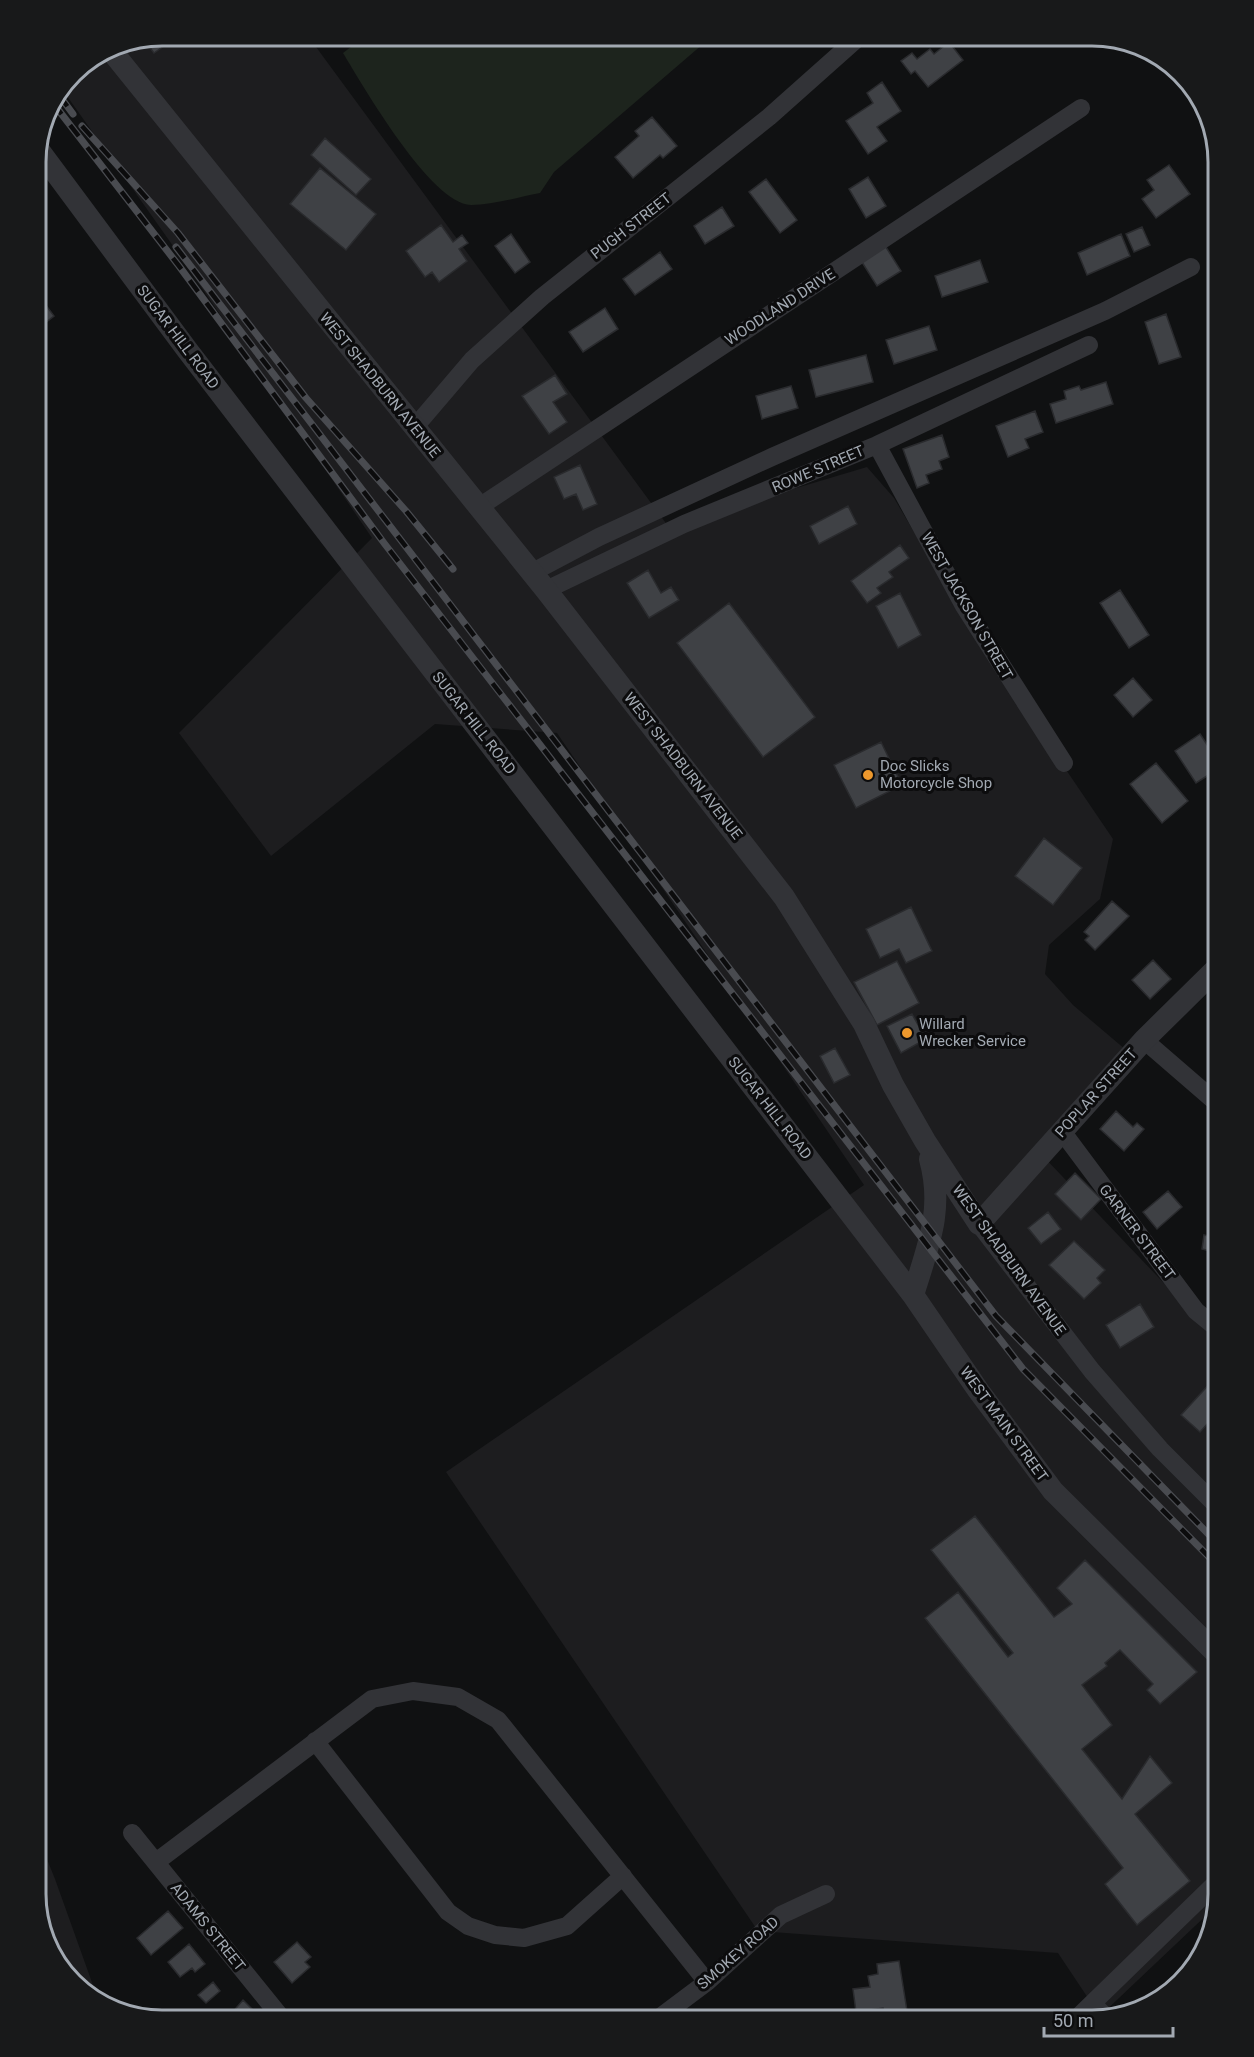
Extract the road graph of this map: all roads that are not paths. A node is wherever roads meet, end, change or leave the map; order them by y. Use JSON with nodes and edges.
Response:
{"nodes":[{"id":1,"x":848,"y":47,"type":"edge"},
{"id":2,"x":116,"y":56,"type":"edge"},
{"id":3,"x":1081,"y":108,"type":"dead end"},
{"id":4,"x":47,"y":161,"type":"edge"},
{"id":5,"x":1191,"y":267,"type":"dead end"},
{"id":6,"x":1089,"y":345,"type":"dead end"},
{"id":7,"x":414,"y":428,"type":"junction"},
{"id":8,"x":877,"y":445,"type":"junction"},
{"id":9,"x":479,"y":507,"type":"junction"},
{"id":10,"x":531,"y":573,"type":"junction"},
{"id":11,"x":546,"y":590,"type":"junction"},
{"id":12,"x":1064,"y":763,"type":"dead end"},
{"id":13,"x":1208,"y":977,"type":"edge"},
{"id":14,"x":1144,"y":1040,"type":"junction"},
{"id":15,"x":1208,"y":1095,"type":"edge"},
{"id":16,"x":1061,"y":1130,"type":"junction"},
{"id":17,"x":925,"y":1142,"type":"junction"},
{"id":18,"x":979,"y":1224,"type":"junction"},
{"id":19,"x":913,"y":1294,"type":"junction"},
{"id":20,"x":1208,"y":1321,"type":"edge"},
{"id":21,"x":1208,"y":1497,"type":"edge"},
{"id":22,"x":1208,"y":1645,"type":"edge"},
{"id":23,"x":315,"y":1741,"type":"junction"},
{"id":24,"x":132,"y":1833,"type":"dead end"},
{"id":25,"x":156,"y":1862,"type":"junction"},
{"id":26,"x":623,"y":1876,"type":"junction"},
{"id":27,"x":1208,"y":1891,"type":"edge"},
{"id":28,"x":826,"y":1894,"type":"dead end"},
{"id":29,"x":707,"y":1982,"type":"junction"},
{"id":30,"x":1093,"y":2004,"type":"junction"},
{"id":31,"x":275,"y":2010,"type":"edge"},
{"id":32,"x":670,"y":2010,"type":"edge"},
{"id":33,"x":1086,"y":2010,"type":"edge"},
{"id":34,"x":1099,"y":2010,"type":"edge"}],
"edges":[{"from":1,"to":7,"type":"street","name":"PUGH STREET"},
{"from":2,"to":7,"type":"street","name":"WEST SHADBURN AVENUE"},
{"from":3,"to":9,"type":"street","name":"WOODLAND DRIVE"},
{"from":4,"to":19,"type":"street","name":"SUGAR HILL ROAD"},
{"from":5,"to":10,"type":"street"},
{"from":6,"to":8,"type":"street","name":"ROWE STREET"},
{"from":7,"to":9,"type":"street","name":"WEST SHADBURN AVENUE"},
{"from":8,"to":11,"type":"street","name":"ROWE STREET"},
{"from":8,"to":12,"type":"street","name":"WEST JACKSON STREET"},
{"from":9,"to":10,"type":"street","name":"WEST SHADBURN AVENUE"},
{"from":10,"to":11,"type":"street","name":"WEST SHADBURN AVENUE"},
{"from":11,"to":17,"type":"street","name":"WEST SHADBURN AVENUE"},
{"from":13,"to":14,"type":"street","name":"POPLAR STREET"},
{"from":14,"to":15,"type":"street"},
{"from":14,"to":16,"type":"street","name":"POPLAR STREET"},
{"from":16,"to":18,"type":"street","name":"POPLAR STREET"},
{"from":16,"to":20,"type":"street","name":"GARNER STREET"},
{"from":17,"to":18,"type":"street","name":"WEST SHADBURN AVENUE"},
{"from":17,"to":19,"type":"street"},
{"from":18,"to":21,"type":"street","name":"WEST SHADBURN AVENUE"},
{"from":19,"to":22,"type":"street","name":"WEST MAIN STREET"},
{"from":23,"to":25,"type":"street"},
{"from":23,"to":26,"type":"street"},
{"from":23,"to":26,"type":"street"},
{"from":24,"to":25,"type":"street","name":"ADAMS STREET"},
{"from":25,"to":31,"type":"street","name":"ADAMS STREET"},
{"from":26,"to":29,"type":"street"},
{"from":27,"to":30,"type":"street"},
{"from":28,"to":29,"type":"street","name":"SMOKEY ROAD"},
{"from":29,"to":32,"type":"street","name":"SMOKEY ROAD"},
{"from":30,"to":33,"type":"street"},
{"from":30,"to":34,"type":"street"}]}
